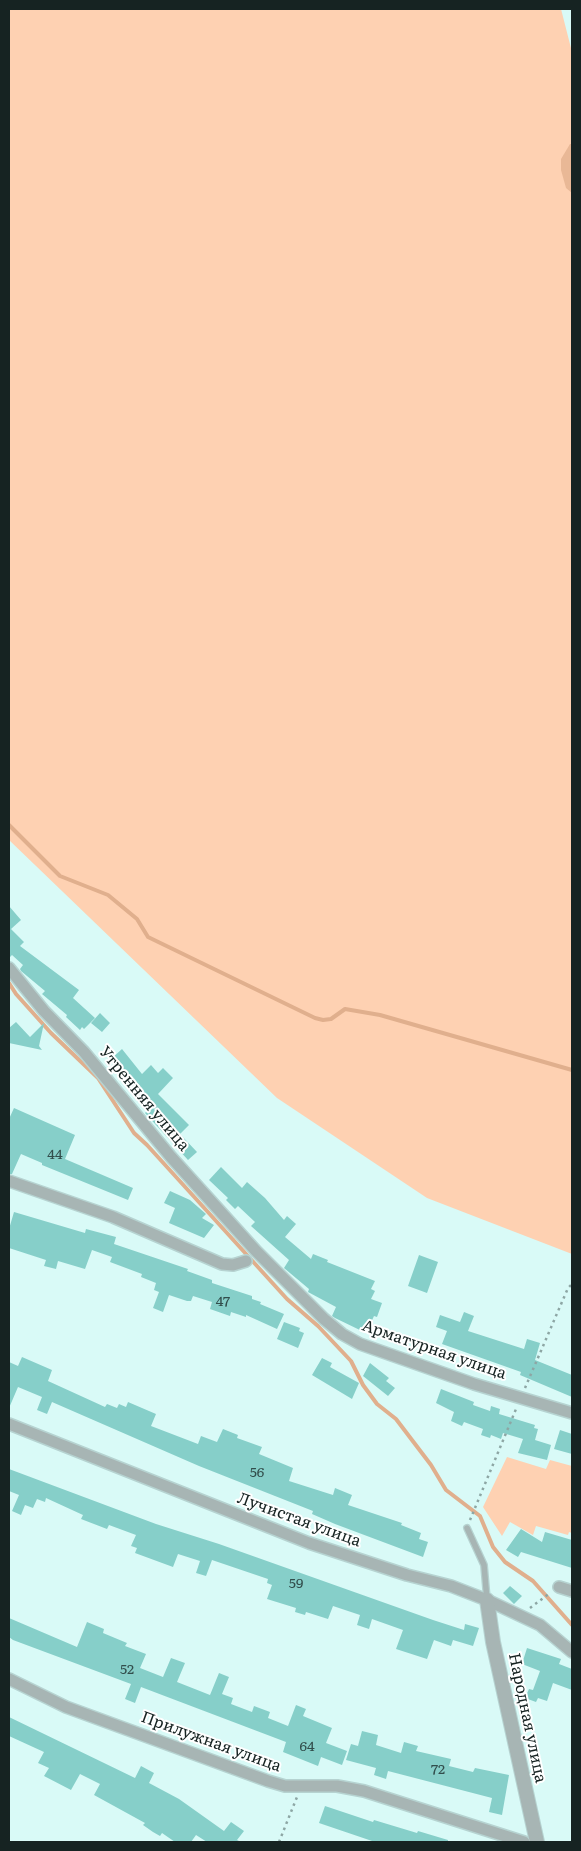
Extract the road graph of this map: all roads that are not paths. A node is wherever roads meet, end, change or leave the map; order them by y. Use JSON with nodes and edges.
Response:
{"nodes":[{"id":1,"x":9,"y":968,"type":"edge"},
{"id":2,"x":9,"y":1181,"type":"edge"},
{"id":3,"x":251,"y":1256,"type":"junction"},
{"id":4,"x":572,"y":1413,"type":"edge"},
{"id":5,"x":9,"y":1424,"type":"edge"},
{"id":6,"x":466,"y":1528,"type":"dead end"},
{"id":7,"x":556,"y":1589,"type":"road end"},
{"id":8,"x":572,"y":1591,"type":"edge"},
{"id":9,"x":487,"y":1600,"type":"junction"},
{"id":10,"x":572,"y":1652,"type":"edge"},
{"id":11,"x":9,"y":1679,"type":"edge"},
{"id":12,"x":524,"y":1842,"type":"edge"},
{"id":13,"x":537,"y":1842,"type":"edge"}],
"edges":[{"from":1,"to":3,"type":"street","name":"Утренняя улица"},
{"from":2,"to":3,"type":"street"},
{"from":3,"to":4,"type":"street","name":"Арматурная улица"},
{"from":5,"to":9,"type":"street","name":"Лучистая улица"},
{"from":6,"to":9,"type":"lane"},
{"from":7,"to":8,"type":"street"},
{"from":9,"to":10,"type":"street","name":"Лучистая улица"},
{"from":9,"to":13,"type":"street","name":"Народная улица"},
{"from":11,"to":12,"type":"street","name":"Прилужная улица"}]}
